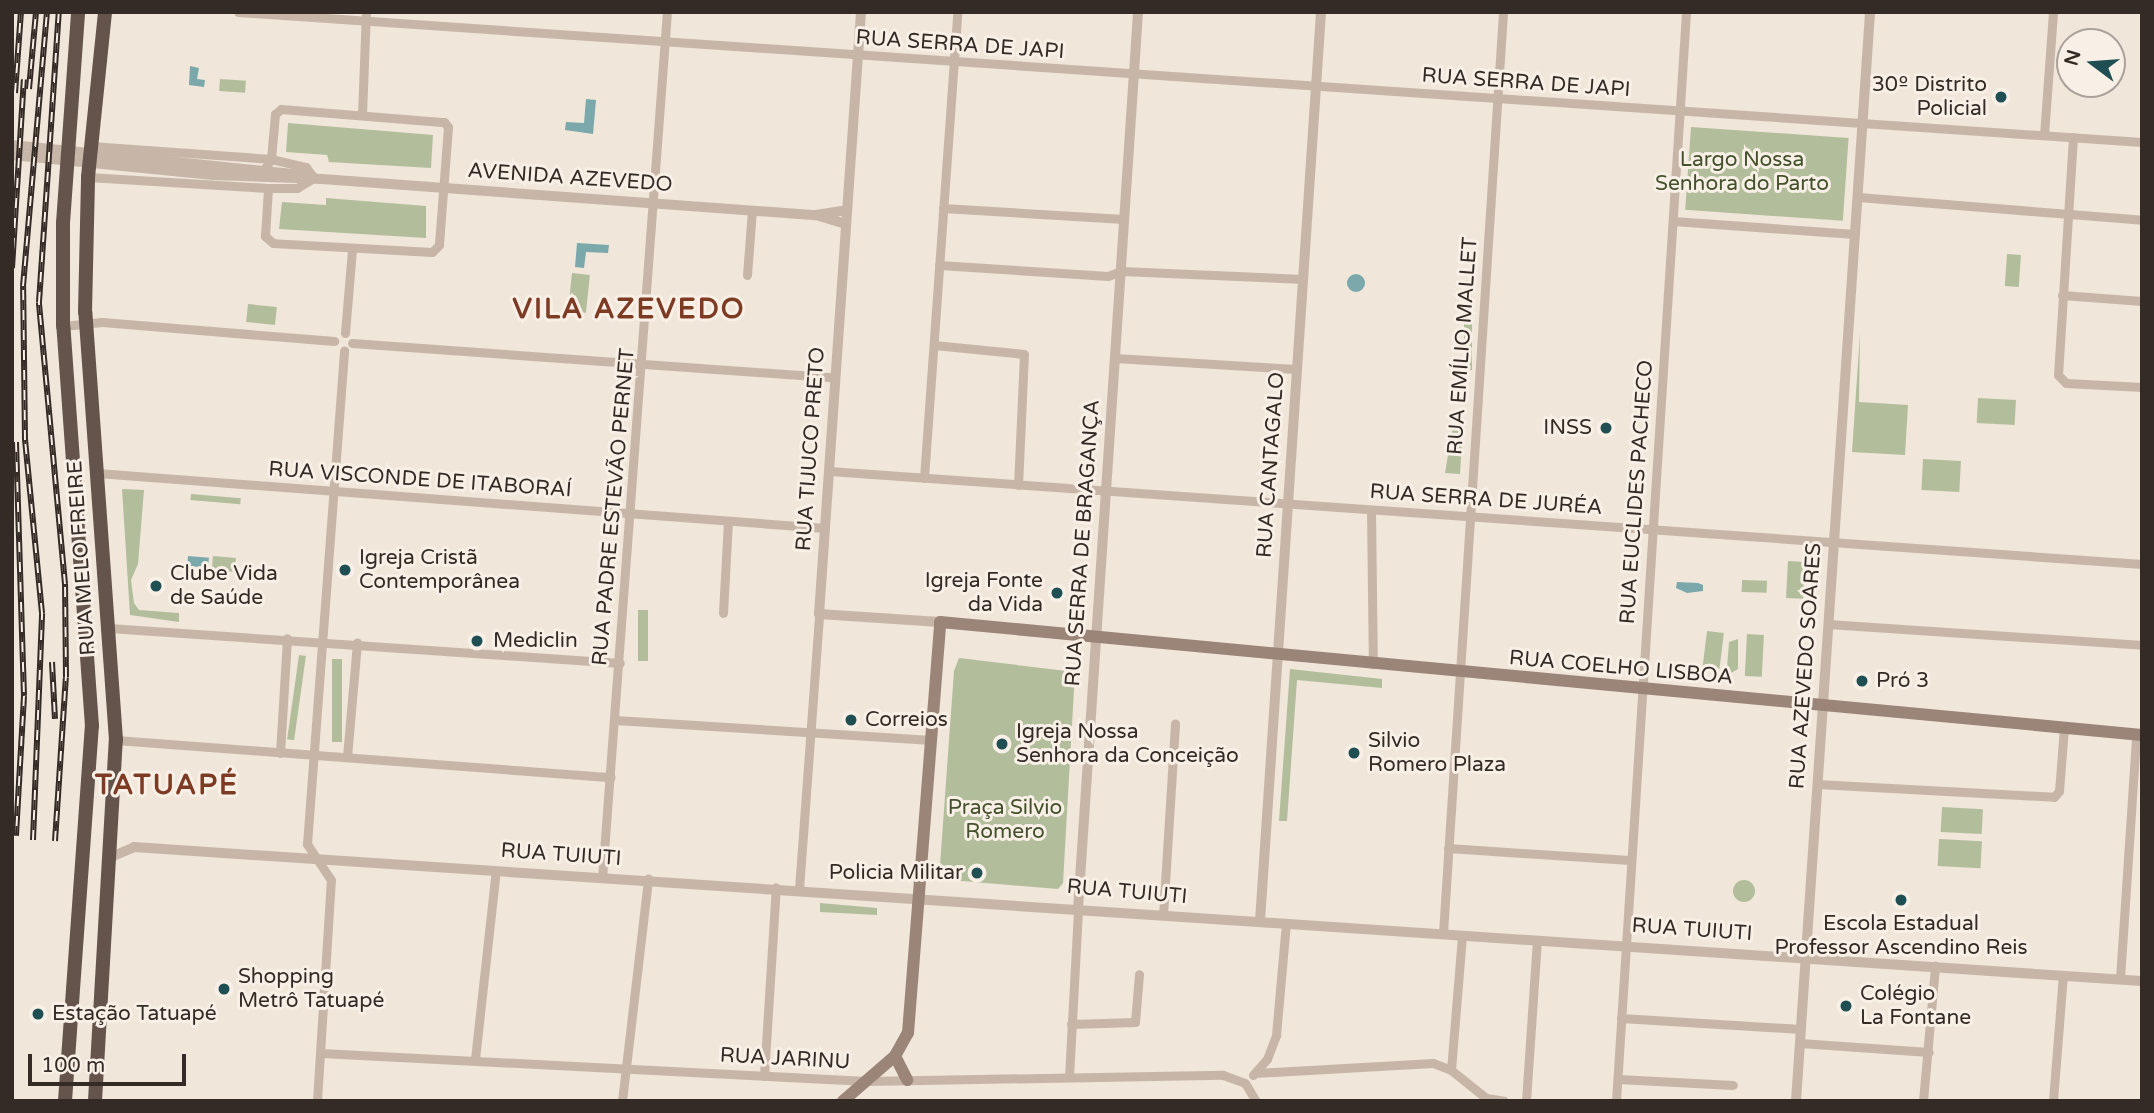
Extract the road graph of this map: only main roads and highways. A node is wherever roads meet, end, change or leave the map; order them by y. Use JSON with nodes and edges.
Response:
{"nodes":[{"id":1,"x":78,"y":12,"type":"edge"},
{"id":2,"x":105,"y":12,"type":"edge"},
{"id":3,"x":2139,"y":735,"type":"edge"},
{"id":4,"x":895,"y":1056,"type":"junction"},
{"id":5,"x":907,"y":1080,"type":"road end"},
{"id":6,"x":65,"y":1101,"type":"edge"},
{"id":7,"x":95,"y":1101,"type":"edge"},
{"id":8,"x":843,"y":1101,"type":"edge"}],
"edges":[{"from":1,"to":6,"type":"highway","name":"RUA MELO FREIRE"},
{"from":2,"to":7,"type":"highway","name":"RUA MELO FREIRE"},
{"from":3,"to":4,"type":"main road","name":"RUA COELHO LISBOA"},
{"from":4,"to":5,"type":"main road"},
{"from":4,"to":8,"type":"main road"}]}
